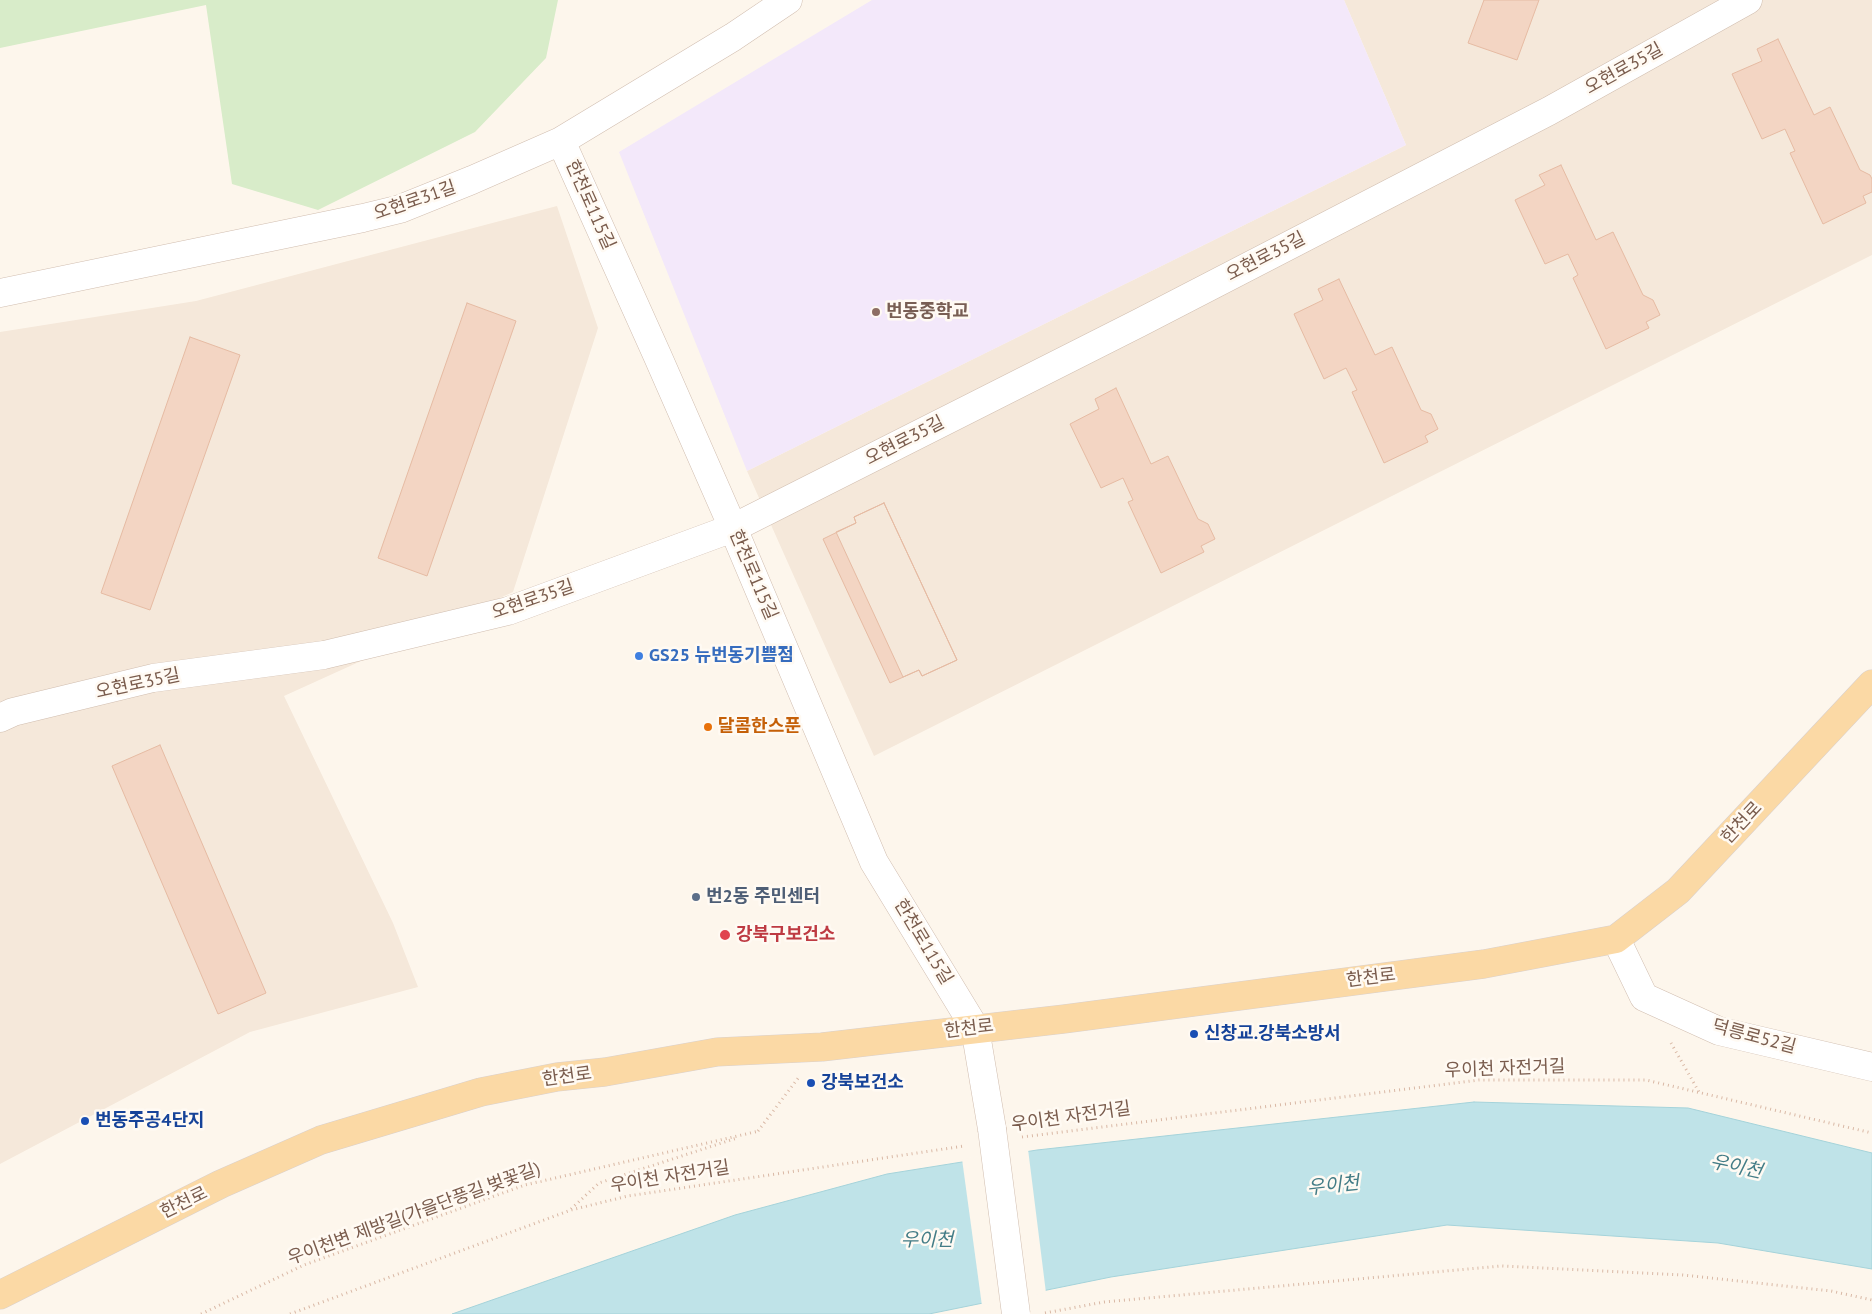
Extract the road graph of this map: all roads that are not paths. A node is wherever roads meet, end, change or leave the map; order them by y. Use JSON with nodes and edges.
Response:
{"nodes":[{"id":1,"x":788,"y":0,"type":"edge"},
{"id":2,"x":1748,"y":0,"type":"edge"},
{"id":3,"x":561,"y":140,"type":"junction"},
{"id":4,"x":0,"y":293,"type":"edge"},
{"id":5,"x":733,"y":528,"type":"junction"},
{"id":6,"x":1872,"y":684,"type":"edge"},
{"id":7,"x":0,"y":718,"type":"edge"},
{"id":8,"x":1616,"y":939,"type":"junction"},
{"id":9,"x":975,"y":1028,"type":"junction"},
{"id":10,"x":1872,"y":1067,"type":"edge"},
{"id":11,"x":0,"y":1295,"type":"edge"},
{"id":12,"x":1016,"y":1314,"type":"edge"}],
"edges":[{"from":1,"to":3,"type":"street","name":"오현로31길"},
{"from":2,"to":5,"type":"street","name":"오현로35길"},
{"from":3,"to":4,"type":"street","name":"오현로31길"},
{"from":3,"to":5,"type":"street","name":"한천로115길"},
{"from":5,"to":7,"type":"street","name":"오현로35길"},
{"from":5,"to":9,"type":"street","name":"한천로115길"},
{"from":6,"to":8,"type":"main road","name":"한천로"},
{"from":8,"to":9,"type":"main road","name":"한천로"},
{"from":8,"to":10,"type":"street","name":"덕릉로52길"},
{"from":9,"to":11,"type":"main road","name":"한천로"},
{"from":9,"to":12,"type":"street","bridge":true}]}
